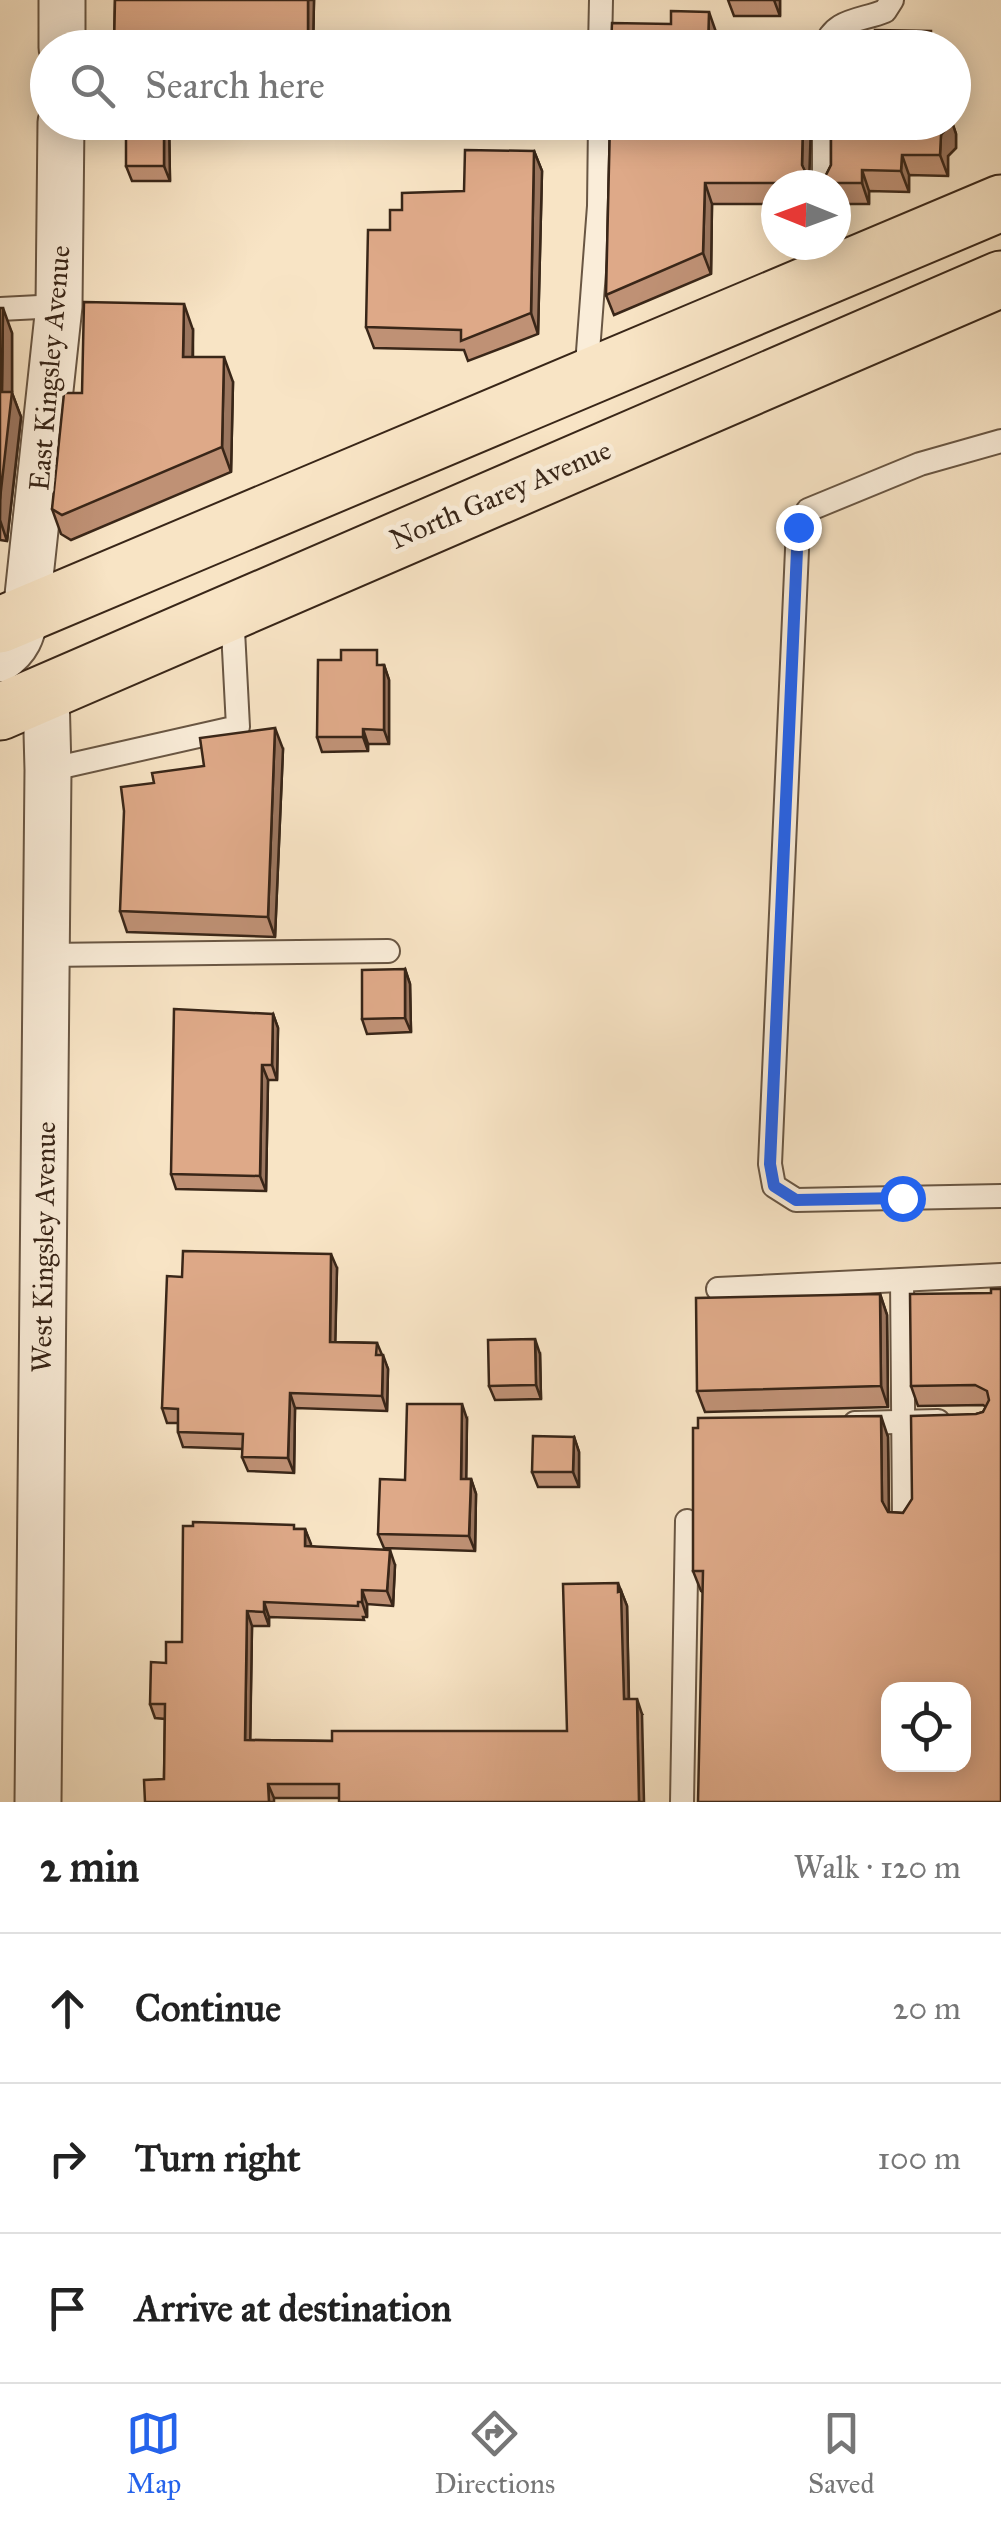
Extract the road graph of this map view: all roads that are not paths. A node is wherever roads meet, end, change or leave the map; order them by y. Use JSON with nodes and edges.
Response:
{"nodes":[{"id":1,"x":62,"y":0,"type":"edge"},
{"id":2,"x":601,"y":0,"type":"edge"},
{"id":3,"x":892,"y":0,"type":"edge"},
{"id":4,"x":62,"y":30,"type":"edge"},
{"id":5,"x":600,"y":30,"type":"edge"},
{"id":6,"x":832,"y":30,"type":"edge"},
{"id":7,"x":61,"y":140,"type":"edge"},
{"id":8,"x":600,"y":140,"type":"edge"},
{"id":9,"x":824,"y":140,"type":"edge"},
{"id":10,"x":824,"y":170,"type":"edge"},
{"id":11,"x":1001,"y":203,"type":"edge"},
{"id":12,"x":851,"y":253,"type":"edge"},
{"id":13,"x":833,"y":260,"type":"edge"},
{"id":14,"x":1001,"y":279,"type":"edge"},
{"id":15,"x":59,"y":306,"type":"junction"},
{"id":16,"x":0,"y":309,"type":"edge"},
{"id":17,"x":586,"y":380,"type":"junction"},
{"id":18,"x":1001,"y":441,"type":"edge"},
{"id":19,"x":232,"y":610,"type":"junction"},
{"id":20,"x":9,"y":633,"type":"edge"},
{"id":21,"x":23,"y":702,"type":"edge"},
{"id":22,"x":48,"y":770,"type":"junction"},
{"id":23,"x":388,"y":951,"type":"dead end"},
{"id":24,"x":46,"y":955,"type":"junction"},
{"id":25,"x":1001,"y":1196,"type":"edge"},
{"id":26,"x":1001,"y":1275,"type":"edge"},
{"id":27,"x":902,"y":1280,"type":"junction"},
{"id":28,"x":718,"y":1289,"type":"dead end"},
{"id":29,"x":962,"y":1421,"type":"edge"},
{"id":30,"x":904,"y":1422,"type":"junction"},
{"id":31,"x":827,"y":1423,"type":"edge"},
{"id":32,"x":904,"y":1520,"type":"edge"},
{"id":33,"x":687,"y":1521,"type":"dead end"},
{"id":34,"x":38,"y":1802,"type":"edge"},
{"id":35,"x":682,"y":1802,"type":"edge"}],
"edges":[{"from":1,"to":4,"type":"street"},
{"from":2,"to":5,"type":"lane"},
{"from":3,"to":6,"type":"lane"},
{"from":7,"to":15,"type":"street","name":"East Kingsley Avenue"},
{"from":8,"to":17,"type":"lane"},
{"from":9,"to":10,"type":"lane"},
{"from":11,"to":12,"type":"main road"},
{"from":13,"to":17,"type":"main road"},
{"from":14,"to":19,"type":"main road","name":"North Garey Avenue"},
{"from":15,"to":16,"type":"lane"},
{"from":15,"to":20,"type":"street","name":"East Kingsley Avenue"},
{"from":17,"to":20,"type":"main road"},
{"from":18,"to":25,"type":"lane"},
{"from":19,"to":21,"type":"main road","name":"North Garey Avenue"},
{"from":19,"to":22,"type":"lane"},
{"from":21,"to":22,"type":"street","name":"West Kingsley Avenue"},
{"from":22,"to":24,"type":"street","name":"West Kingsley Avenue"},
{"from":23,"to":24,"type":"lane"},
{"from":24,"to":34,"type":"street","name":"West Kingsley Avenue"},
{"from":26,"to":27,"type":"lane"},
{"from":27,"to":28,"type":"lane"},
{"from":27,"to":30,"type":"lane"},
{"from":29,"to":30,"type":"lane"},
{"from":30,"to":31,"type":"lane"},
{"from":30,"to":32,"type":"lane"},
{"from":33,"to":35,"type":"lane"}]}
